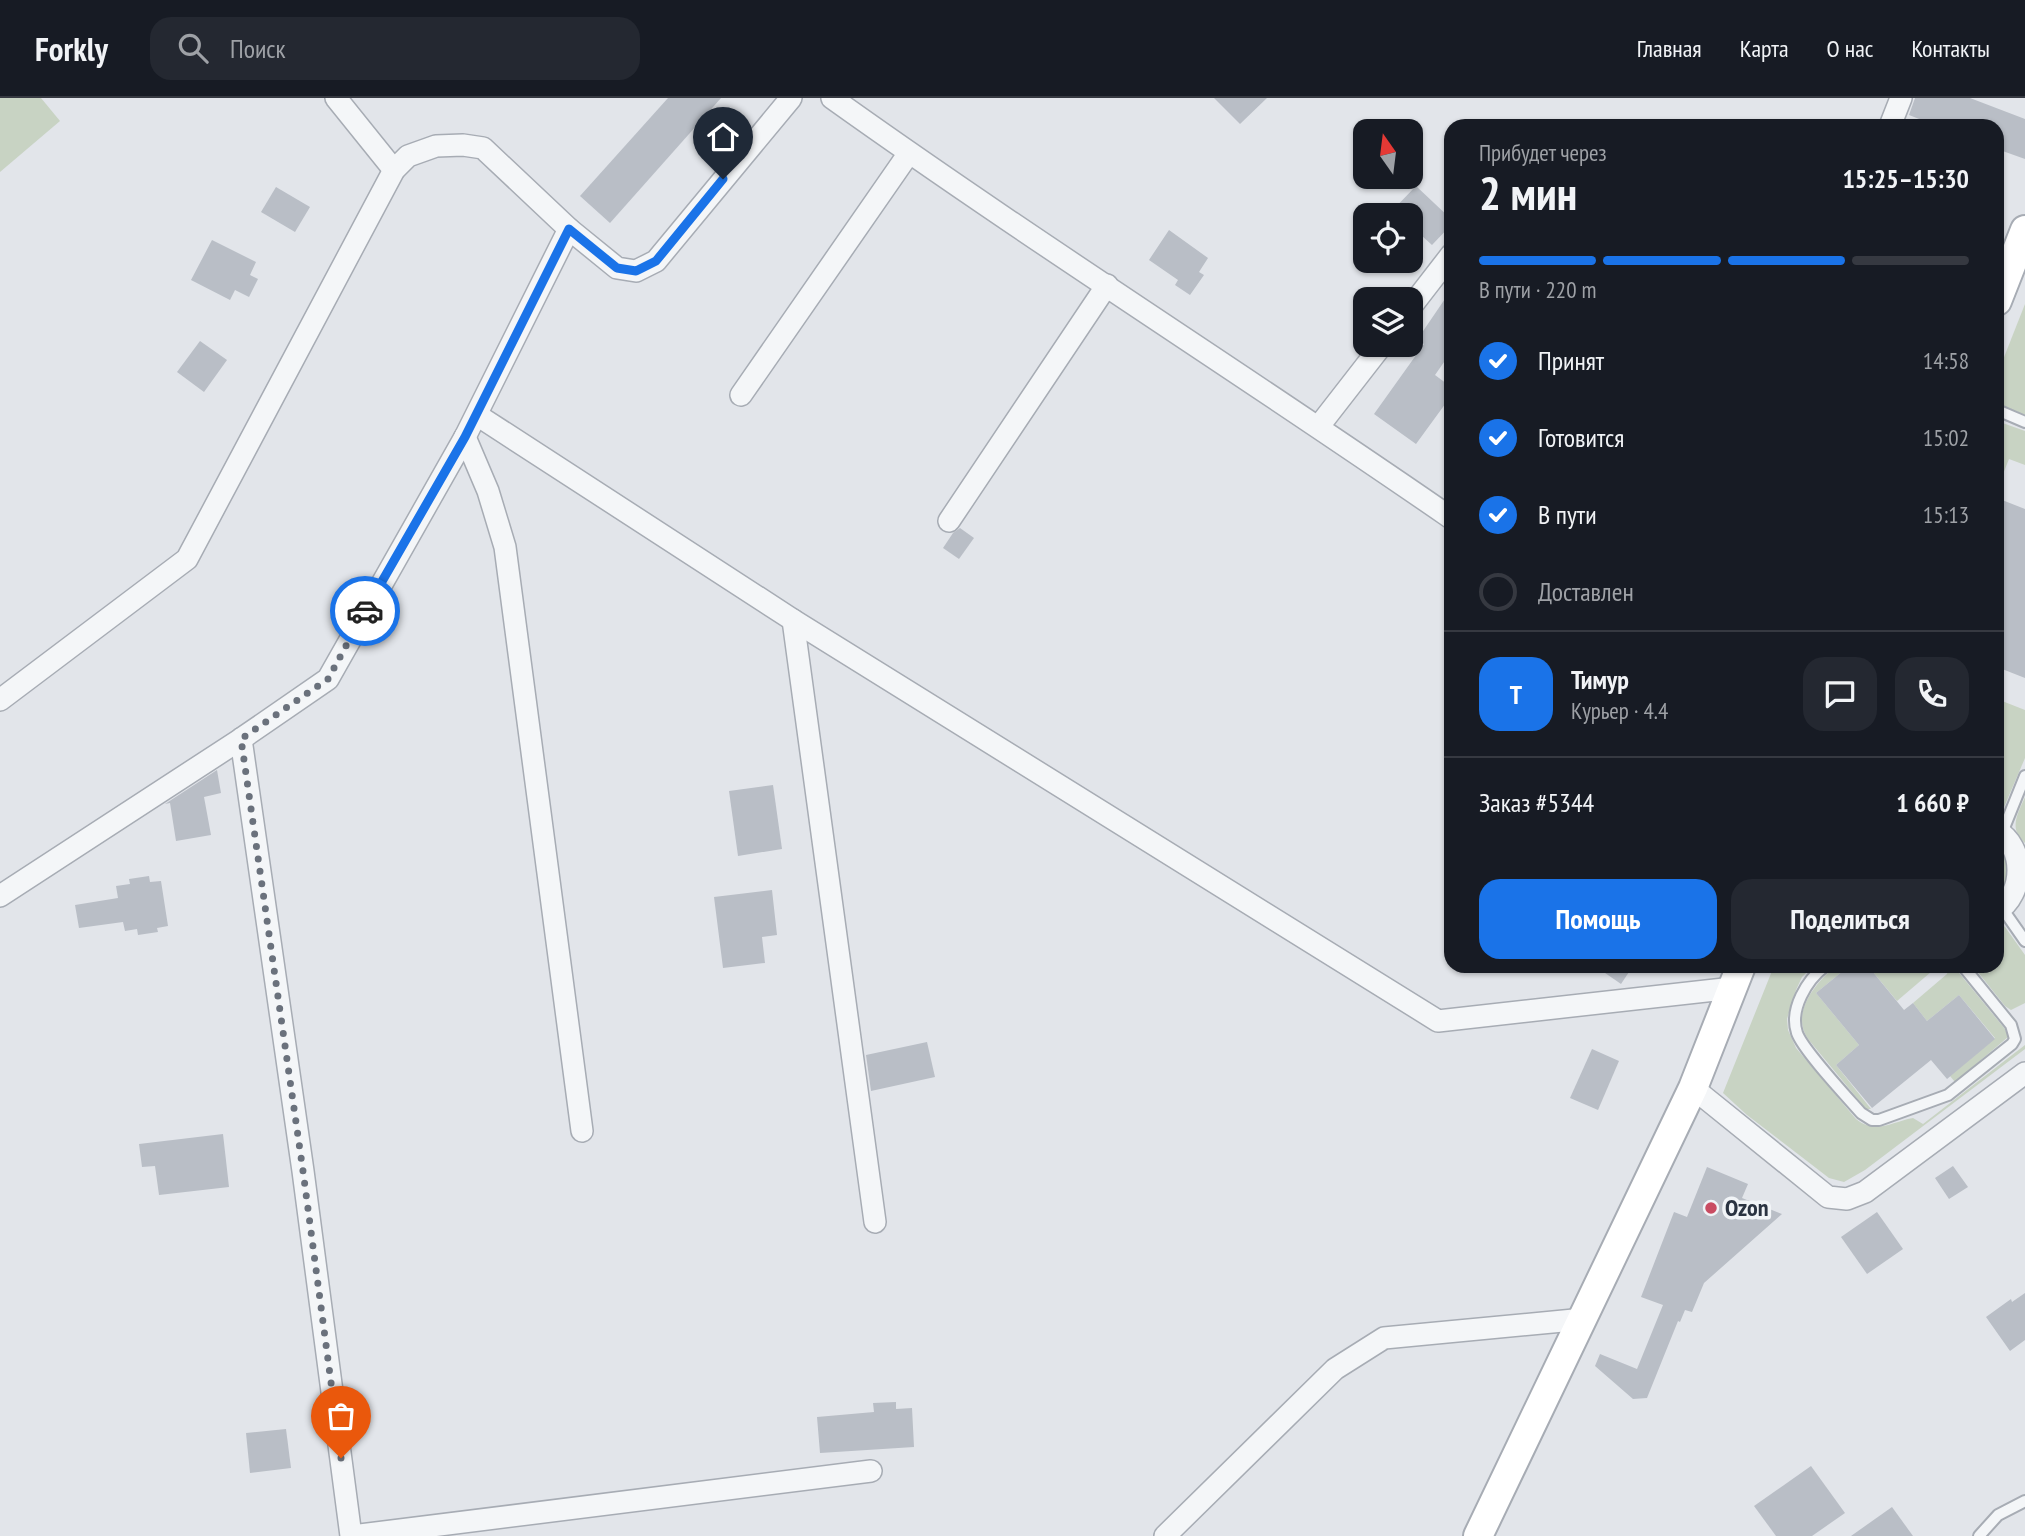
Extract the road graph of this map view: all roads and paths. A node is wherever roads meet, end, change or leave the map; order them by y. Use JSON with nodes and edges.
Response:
{"nodes":[{"id":1,"x":336,"y":98,"type":"edge"},
{"id":2,"x":791,"y":98,"type":"edge"},
{"id":3,"x":832,"y":98,"type":"edge"},
{"id":4,"x":1901,"y":98,"type":"edge"},
{"id":5,"x":1893,"y":119,"type":"edge"},
{"id":6,"x":909,"y":153,"type":"junction"},
{"id":7,"x":394,"y":170,"type":"junction"},
{"id":8,"x":569,"y":229,"type":"junction"},
{"id":9,"x":2025,"y":230,"type":"edge"},
{"id":10,"x":1444,"y":264,"type":"edge"},
{"id":11,"x":2004,"y":283,"type":"edge"},
{"id":12,"x":1107,"y":285,"type":"junction"},
{"id":13,"x":1423,"y":291,"type":"edge"},
{"id":14,"x":1373,"y":357,"type":"edge"},
{"id":15,"x":741,"y":395,"type":"dead end"},
{"id":16,"x":2004,"y":413,"type":"edge"},
{"id":17,"x":477,"y":415,"type":"junction"},
{"id":18,"x":2025,"y":422,"type":"edge"},
{"id":19,"x":1319,"y":426,"type":"junction"},
{"id":20,"x":465,"y":437,"type":"junction"},
{"id":21,"x":1444,"y":513,"type":"edge"},
{"id":22,"x":949,"y":521,"type":"dead end"},
{"id":23,"x":793,"y":620,"type":"junction"},
{"id":24,"x":0,"y":700,"type":"edge"},
{"id":25,"x":241,"y":739,"type":"junction"},
{"id":26,"x":2025,"y":776,"type":"edge"},
{"id":27,"x":2004,"y":821,"type":"edge"},
{"id":28,"x":2004,"y":835,"type":"edge"},
{"id":29,"x":2022,"y":852,"type":"edge"},
{"id":30,"x":2022,"y":891,"type":"edge"},
{"id":31,"x":0,"y":896,"type":"edge"},
{"id":32,"x":2004,"y":906,"type":"edge"},
{"id":33,"x":2004,"y":915,"type":"edge"},
{"id":34,"x":2025,"y":941,"type":"edge"},
{"id":35,"x":1818,"y":973,"type":"edge"},
{"id":36,"x":1969,"y":973,"type":"edge"},
{"id":37,"x":1737,"y":977,"type":"edge"},
{"id":38,"x":2025,"y":1073,"type":"edge"},
{"id":39,"x":1693,"y":1088,"type":"junction"},
{"id":40,"x":582,"y":1131,"type":"dead end"},
{"id":41,"x":875,"y":1222,"type":"dead end"},
{"id":42,"x":1584,"y":1319,"type":"junction"},
{"id":43,"x":871,"y":1471,"type":"dead end"},
{"id":44,"x":2025,"y":1501,"type":"edge"},
{"id":45,"x":351,"y":1536,"type":"edge"},
{"id":46,"x":1165,"y":1536,"type":"edge"},
{"id":47,"x":1478,"y":1536,"type":"edge"},
{"id":48,"x":1979,"y":1536,"type":"edge"}],
"edges":[{"from":1,"to":7,"type":"street"},
{"from":2,"to":8,"type":"street"},
{"from":3,"to":6,"type":"street"},
{"from":4,"to":5,"type":"street"},
{"from":6,"to":12,"type":"street"},
{"from":6,"to":15,"type":"street"},
{"from":7,"to":8,"type":"street"},
{"from":7,"to":24,"type":"street"},
{"from":8,"to":17,"type":"street"},
{"from":9,"to":11,"type":"street"},
{"from":10,"to":13,"type":"street"},
{"from":12,"to":19,"type":"street"},
{"from":12,"to":22,"type":"street"},
{"from":14,"to":19,"type":"street"},
{"from":16,"to":18,"type":"lane"},
{"from":17,"to":20,"type":"street"},
{"from":17,"to":23,"type":"street"},
{"from":19,"to":21,"type":"street"},
{"from":20,"to":25,"type":"street"},
{"from":20,"to":40,"type":"street"},
{"from":23,"to":37,"type":"street"},
{"from":23,"to":41,"type":"street"},
{"from":25,"to":31,"type":"street"},
{"from":25,"to":45,"type":"street"},
{"from":26,"to":27,"type":"lane"},
{"from":28,"to":29,"type":"street"},
{"from":29,"to":30,"type":"street"},
{"from":30,"to":32,"type":"street"},
{"from":33,"to":34,"type":"lane"},
{"from":35,"to":36,"type":"lane"},
{"from":37,"to":39,"type":"street"},
{"from":38,"to":39,"type":"street"},
{"from":39,"to":42,"type":"street"},
{"from":42,"to":46,"type":"street"},
{"from":42,"to":47,"type":"street"},
{"from":43,"to":45,"type":"street"},
{"from":44,"to":48,"type":"lane"}]}
